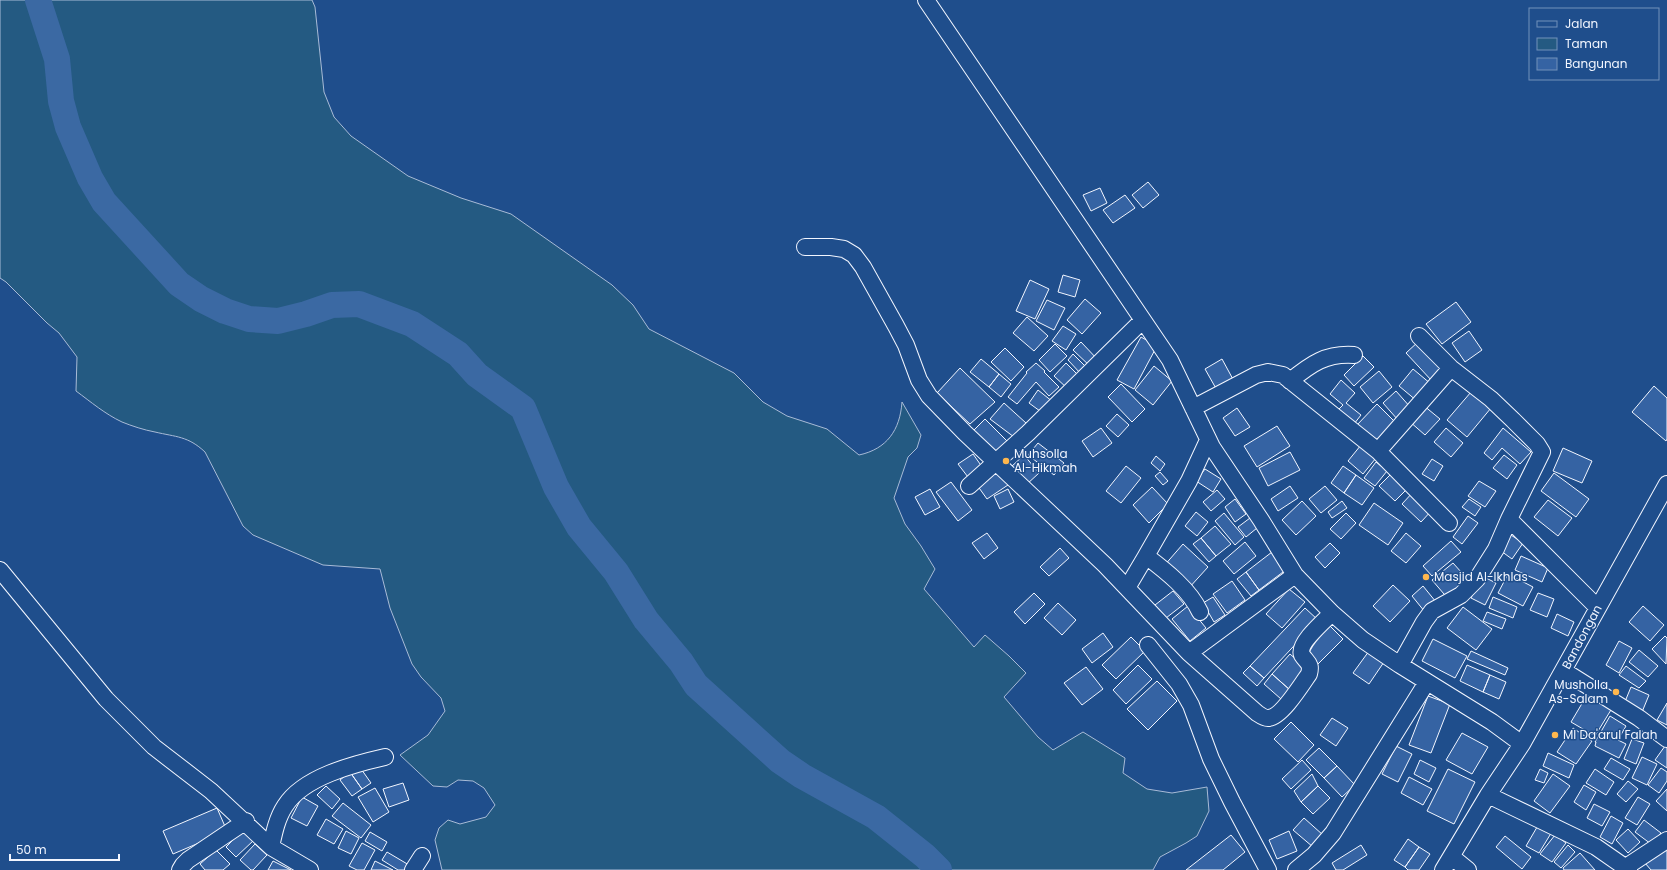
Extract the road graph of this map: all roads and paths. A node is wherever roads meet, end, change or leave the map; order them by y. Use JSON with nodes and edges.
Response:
{"nodes":[{"id":1,"x":926,"y":0,"type":"edge"},
{"id":2,"x":805,"y":247,"type":"dead end"},
{"id":3,"x":1143,"y":320,"type":"junction"},
{"id":4,"x":1419,"y":336,"type":"dead end"},
{"id":5,"x":1354,"y":355,"type":"dead end"},
{"id":6,"x":1451,"y":368,"type":"junction"},
{"id":7,"x":1290,"y":380,"type":"junction"},
{"id":8,"x":1194,"y":408,"type":"junction"},
{"id":9,"x":1208,"y":440,"type":"junction"},
{"id":10,"x":1378,"y":452,"type":"junction"},
{"id":11,"x":997,"y":462,"type":"junction"},
{"id":12,"x":1667,"y":484,"type":"edge"},
{"id":13,"x":969,"y":486,"type":"dead end"},
{"id":14,"x":1509,"y":518,"type":"junction"},
{"id":15,"x":1449,"y":523,"type":"dead end"},
{"id":16,"x":1146,"y":556,"type":"junction"},
{"id":17,"x":0,"y":570,"type":"edge"},
{"id":18,"x":1294,"y":575,"type":"junction"},
{"id":19,"x":1127,"y":588,"type":"junction"},
{"id":20,"x":1598,"y":608,"type":"junction"},
{"id":21,"x":1200,"y":612,"type":"dead end"},
{"id":22,"x":1332,"y":613,"type":"junction"},
{"id":23,"x":1148,"y":645,"type":"dead end"},
{"id":24,"x":1189,"y":653,"type":"junction"},
{"id":25,"x":1400,"y":665,"type":"junction"},
{"id":26,"x":1564,"y":671,"type":"junction"},
{"id":27,"x":1427,"y":682,"type":"junction"},
{"id":28,"x":1667,"y":739,"type":"edge"},
{"id":29,"x":1522,"y":744,"type":"junction"},
{"id":30,"x":385,"y":757,"type":"dead end"},
{"id":31,"x":1488,"y":795,"type":"junction"},
{"id":32,"x":246,"y":821,"type":"junction"},
{"id":33,"x":1667,"y":840,"type":"edge"},
{"id":34,"x":271,"y":847,"type":"junction"},
{"id":35,"x":422,"y":856,"type":"dead end"},
{"id":36,"x":1447,"y":864,"type":"edge"},
{"id":37,"x":1627,"y":868,"type":"edge"},
{"id":38,"x":180,"y":870,"type":"edge"},
{"id":39,"x":310,"y":870,"type":"edge"},
{"id":40,"x":413,"y":870,"type":"edge"},
{"id":41,"x":1268,"y":870,"type":"edge"},
{"id":42,"x":1296,"y":870,"type":"edge"},
{"id":43,"x":1468,"y":870,"type":"edge"}],
"edges":[{"from":1,"to":3,"type":"street"},
{"from":2,"to":11,"type":"street"},
{"from":3,"to":8,"type":"street"},
{"from":3,"to":11,"type":"street"},
{"from":4,"to":6,"type":"street"},
{"from":5,"to":7,"type":"street"},
{"from":6,"to":10,"type":"street"},
{"from":6,"to":14,"type":"street"},
{"from":7,"to":8,"type":"street"},
{"from":7,"to":10,"type":"street"},
{"from":8,"to":9,"type":"street"},
{"from":9,"to":16,"type":"street"},
{"from":9,"to":18,"type":"street"},
{"from":10,"to":15,"type":"street"},
{"from":11,"to":13,"type":"street"},
{"from":11,"to":19,"type":"street"},
{"from":12,"to":20,"type":"street","name":"Bandongan"},
{"from":14,"to":20,"type":"street"},
{"from":14,"to":25,"type":"street"},
{"from":16,"to":19,"type":"street"},
{"from":16,"to":21,"type":"street"},
{"from":17,"to":32,"type":"street"},
{"from":18,"to":22,"type":"street"},
{"from":18,"to":24,"type":"street"},
{"from":19,"to":24,"type":"street"},
{"from":20,"to":26,"type":"street","name":"Bandongan"},
{"from":22,"to":24,"type":"street"},
{"from":22,"to":25,"type":"street"},
{"from":23,"to":41,"type":"street"},
{"from":25,"to":27,"type":"street"},
{"from":26,"to":28,"type":"street"},
{"from":26,"to":29,"type":"street","name":"Bandongan"},
{"from":27,"to":29,"type":"street"},
{"from":27,"to":42,"type":"street"},
{"from":29,"to":31,"type":"street","name":"Bandongan"},
{"from":30,"to":34,"type":"street"},
{"from":31,"to":36,"type":"street","name":"Bandongan"},
{"from":31,"to":37,"type":"street"},
{"from":32,"to":34,"type":"street"},
{"from":32,"to":38,"type":"street"},
{"from":33,"to":37,"type":"street"},
{"from":34,"to":39,"type":"street"},
{"from":35,"to":40,"type":"street"},
{"from":36,"to":43,"type":"street"}]}
